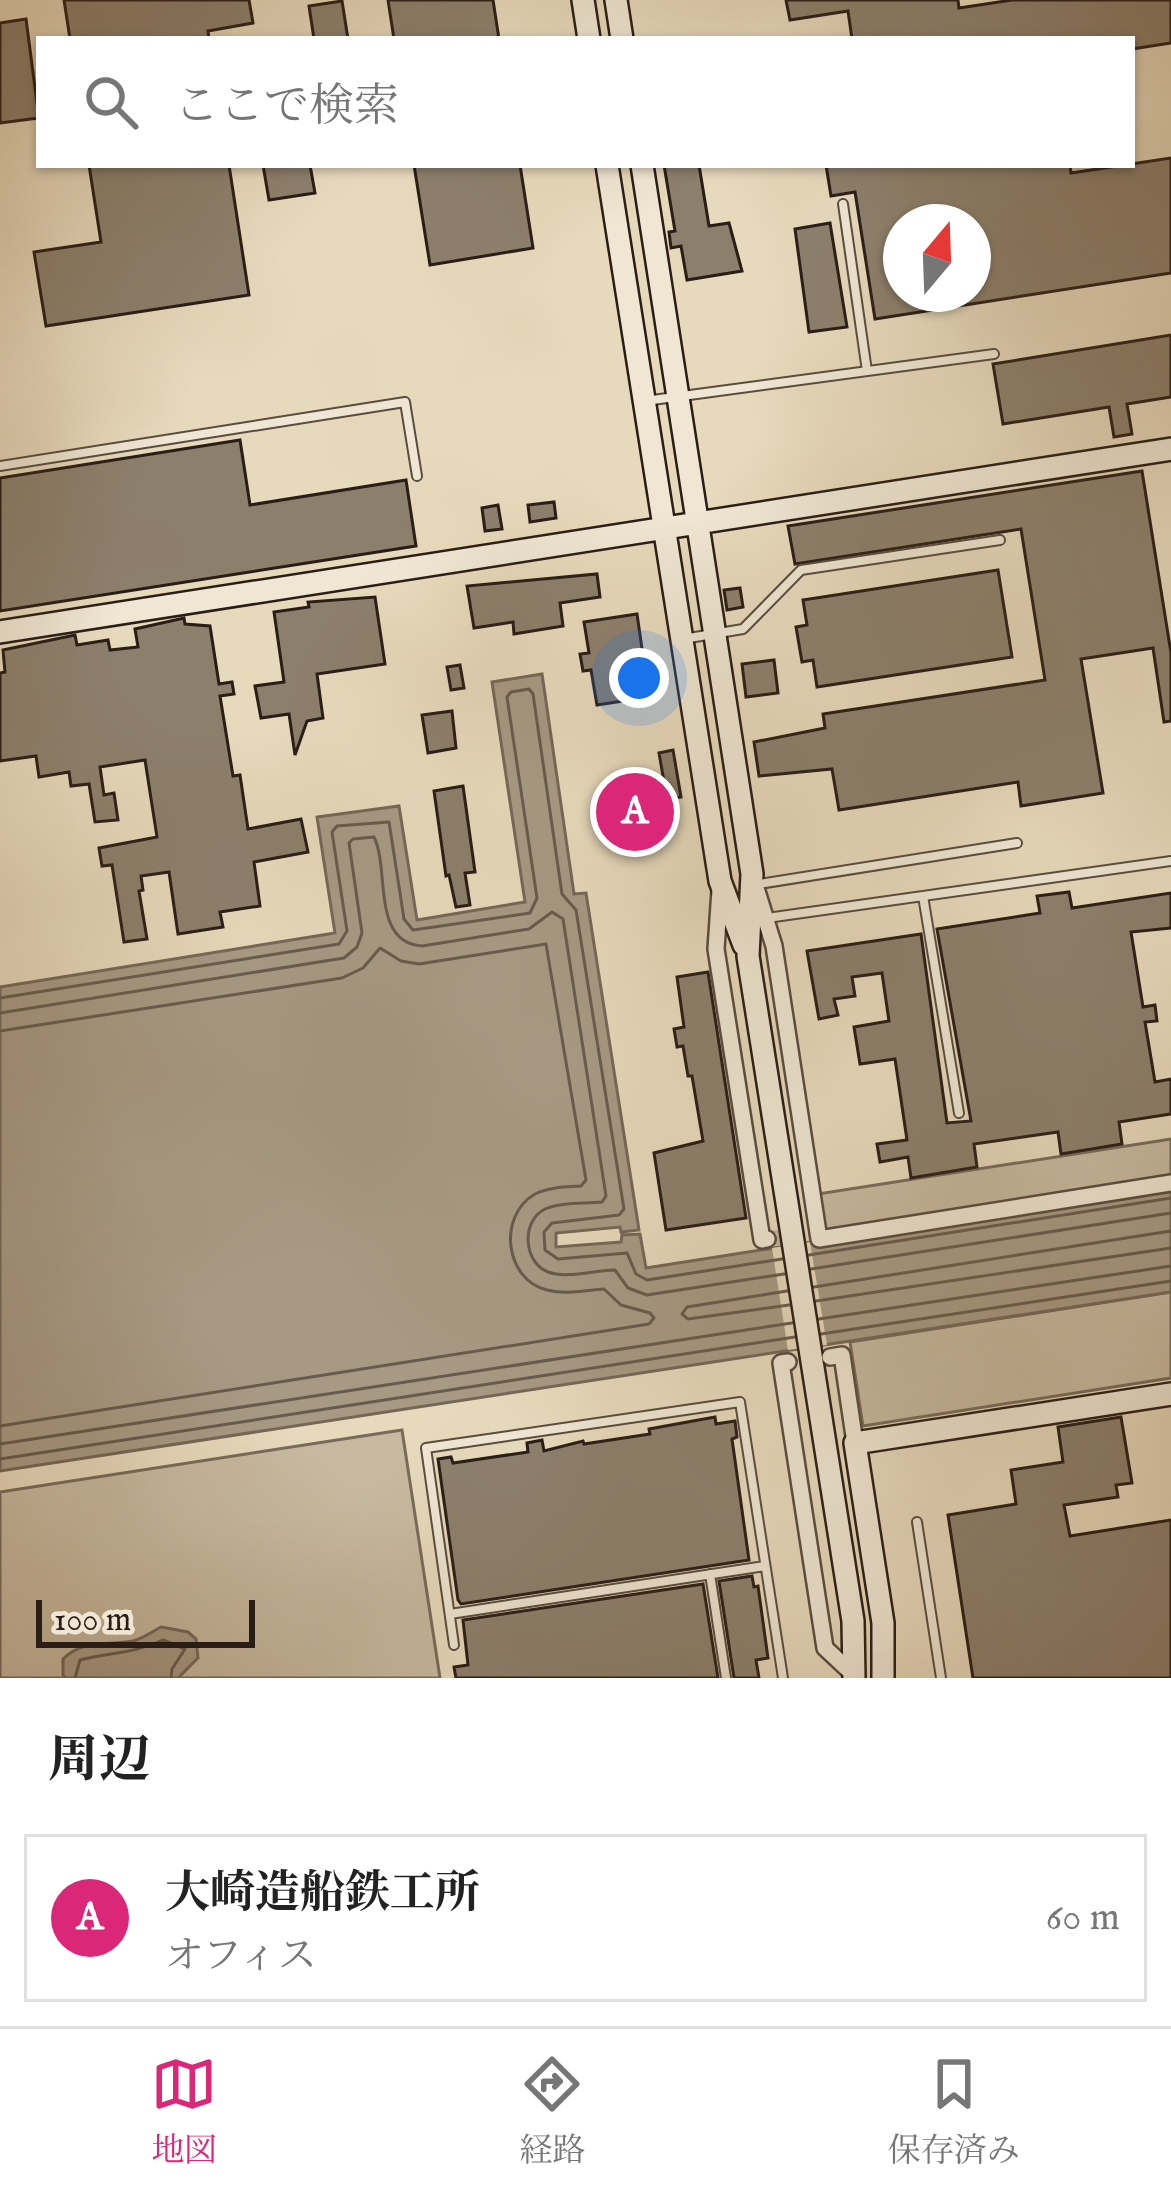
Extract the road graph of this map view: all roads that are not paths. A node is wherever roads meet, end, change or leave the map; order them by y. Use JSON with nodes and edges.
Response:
{"nodes":[{"id":1,"x":583,"y":0,"type":"edge"},
{"id":2,"x":616,"y":0,"type":"edge"},
{"id":3,"x":589,"y":36,"type":"edge"},
{"id":4,"x":622,"y":36,"type":"edge"},
{"id":5,"x":607,"y":168,"type":"edge"},
{"id":6,"x":642,"y":168,"type":"edge"},
{"id":7,"x":843,"y":204,"type":"dead end"},
{"id":8,"x":994,"y":354,"type":"dead end"},
{"id":9,"x":867,"y":371,"type":"junction"},
{"id":10,"x":678,"y":397,"type":"junction"},
{"id":11,"x":644,"y":401,"type":"junction"},
{"id":12,"x":1171,"y":449,"type":"edge"},
{"id":13,"x":0,"y":466,"type":"edge"},
{"id":14,"x":417,"y":476,"type":"dead end"},
{"id":15,"x":698,"y":524,"type":"junction"},
{"id":16,"x":664,"y":529,"type":"junction"},
{"id":17,"x":1000,"y":540,"type":"dead end"},
{"id":18,"x":0,"y":632,"type":"edge"},
{"id":19,"x":715,"y":634,"type":"junction"},
{"id":20,"x":682,"y":639,"type":"junction"},
{"id":21,"x":1017,"y":842,"type":"dead end"},
{"id":22,"x":1171,"y":861,"type":"edge"},
{"id":23,"x":720,"y":881,"type":"junction"},
{"id":24,"x":752,"y":881,"type":"junction"},
{"id":25,"x":923,"y":896,"type":"junction"},
{"id":26,"x":750,"y":921,"type":"junction"},
{"id":27,"x":959,"y":1113,"type":"dead end"},
{"id":28,"x":1171,"y":1183,"type":"edge"},
{"id":29,"x":806,"y":1237,"type":"junction"},
{"id":30,"x":767,"y":1239,"type":"dead end"},
{"id":31,"x":830,"y":1357,"type":"dead end"},
{"id":32,"x":788,"y":1362,"type":"dead end"},
{"id":33,"x":1171,"y":1394,"type":"edge"},
{"id":34,"x":855,"y":1443,"type":"junction"},
{"id":35,"x":917,"y":1522,"type":"dead end"},
{"id":36,"x":765,"y":1566,"type":"junction"},
{"id":37,"x":710,"y":1574,"type":"junction"},
{"id":38,"x":450,"y":1614,"type":"junction"},
{"id":39,"x":454,"y":1645,"type":"dead end"},
{"id":40,"x":860,"y":1677,"type":"edge"},
{"id":41,"x":726,"y":1678,"type":"edge"},
{"id":42,"x":783,"y":1678,"type":"edge"},
{"id":43,"x":883,"y":1678,"type":"edge"},
{"id":44,"x":941,"y":1678,"type":"edge"}],
"edges":[{"from":1,"to":3,"type":"street"},
{"from":2,"to":4,"type":"street"},
{"from":5,"to":11,"type":"street"},
{"from":6,"to":10,"type":"street"},
{"from":7,"to":9,"type":"lane"},
{"from":8,"to":9,"type":"lane"},
{"from":9,"to":10,"type":"lane"},
{"from":10,"to":11,"type":"lane"},
{"from":10,"to":15,"type":"street"},
{"from":11,"to":16,"type":"street"},
{"from":12,"to":15,"type":"street"},
{"from":13,"to":14,"type":"lane"},
{"from":15,"to":16,"type":"street"},
{"from":15,"to":19,"type":"street"},
{"from":16,"to":18,"type":"street"},
{"from":16,"to":20,"type":"street"},
{"from":17,"to":19,"type":"lane"},
{"from":19,"to":20,"type":"lane"},
{"from":19,"to":24,"type":"street"},
{"from":20,"to":23,"type":"street"},
{"from":21,"to":24,"type":"lane"},
{"from":22,"to":25,"type":"lane"},
{"from":23,"to":26,"type":"street"},
{"from":23,"to":30,"type":"street"},
{"from":24,"to":26,"type":"street"},
{"from":25,"to":26,"type":"lane"},
{"from":25,"to":27,"type":"lane"},
{"from":26,"to":29,"type":"street"},
{"from":26,"to":29,"type":"street"},
{"from":28,"to":29,"type":"street"},
{"from":29,"to":40,"type":"street"},
{"from":31,"to":34,"type":"street"},
{"from":32,"to":40,"type":"street"},
{"from":33,"to":34,"type":"street"},
{"from":34,"to":43,"type":"street"},
{"from":35,"to":44,"type":"lane"},
{"from":36,"to":37,"type":"lane"},
{"from":36,"to":38,"type":"lane"},
{"from":36,"to":42,"type":"lane"},
{"from":37,"to":38,"type":"lane"},
{"from":37,"to":41,"type":"lane"},
{"from":38,"to":39,"type":"lane"}]}
